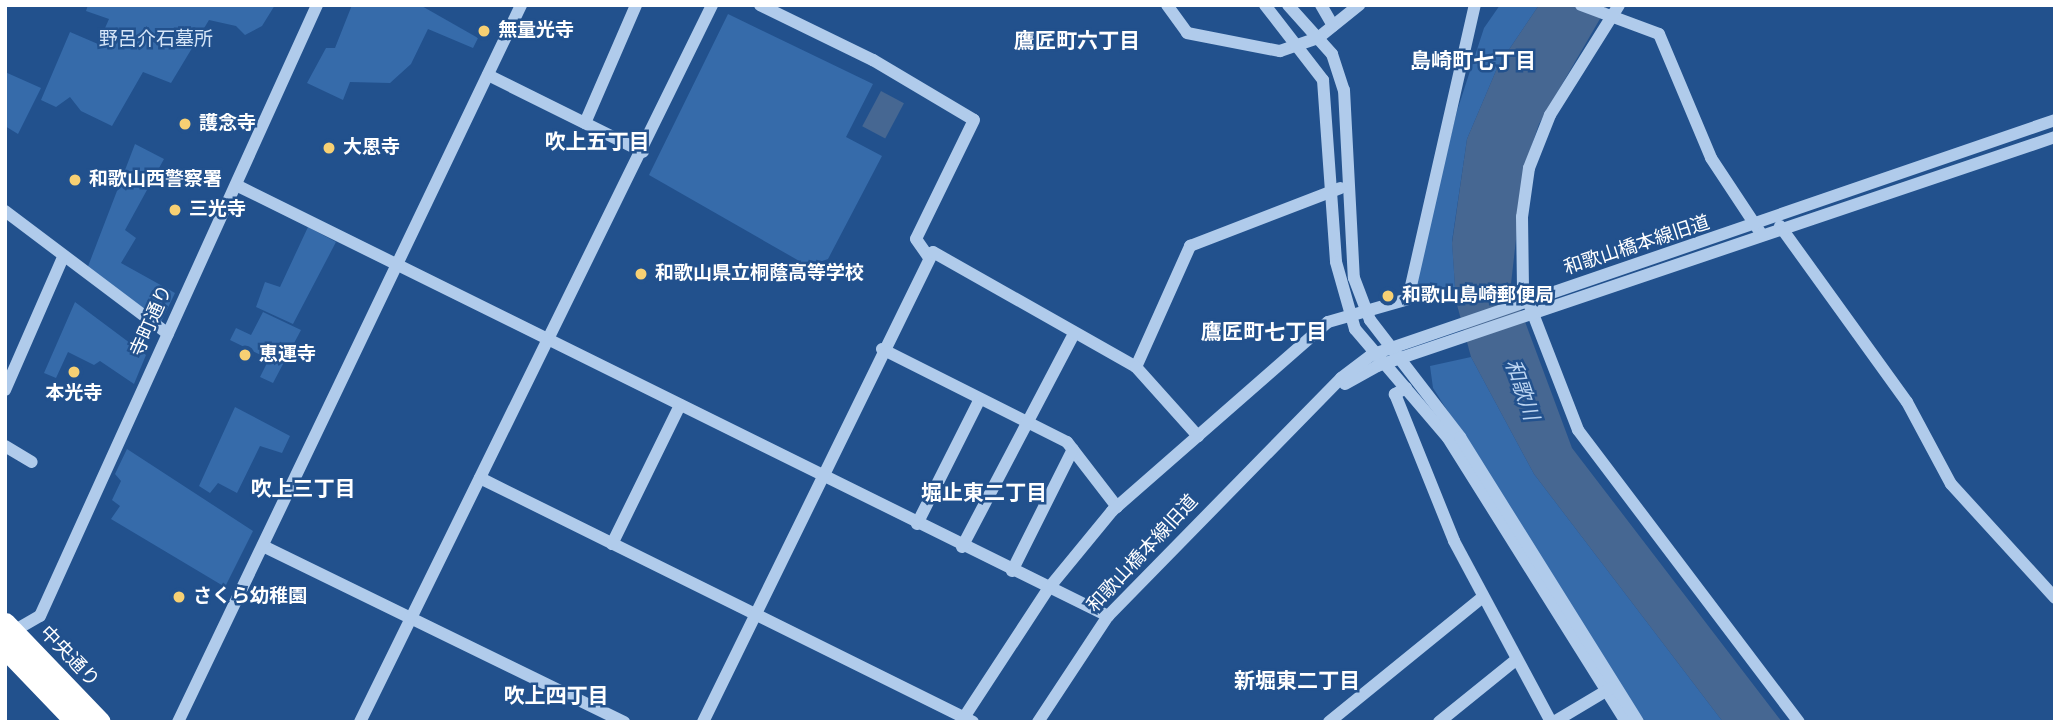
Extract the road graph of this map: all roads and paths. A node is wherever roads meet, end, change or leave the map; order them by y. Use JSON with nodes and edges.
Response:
{"nodes":[{"id":1,"x":317,"y":5,"type":"edge"},
{"id":2,"x":522,"y":5,"type":"edge"},
{"id":3,"x":636,"y":5,"type":"edge"},
{"id":4,"x":712,"y":5,"type":"edge"},
{"id":5,"x":760,"y":5,"type":"edge"},
{"id":6,"x":1167,"y":5,"type":"edge"},
{"id":7,"x":1265,"y":5,"type":"edge"},
{"id":8,"x":1288,"y":5,"type":"edge"},
{"id":9,"x":1321,"y":5,"type":"edge"},
{"id":10,"x":1359,"y":5,"type":"edge"},
{"id":11,"x":1475,"y":5,"type":"edge"},
{"id":12,"x":1581,"y":5,"type":"edge"},
{"id":13,"x":1616,"y":11,"type":"edge"},
{"id":14,"x":1333,"y":26,"type":"junction"},
{"id":15,"x":1318,"y":38,"type":"junction"},
{"id":16,"x":1302,"y":46,"type":"junction"},
{"id":17,"x":488,"y":75,"type":"junction"},
{"id":18,"x":2055,"y":120,"type":"edge"},
{"id":19,"x":584,"y":123,"type":"junction"},
{"id":20,"x":2055,"y":137,"type":"edge"},
{"id":21,"x":643,"y":152,"type":"junction"},
{"id":22,"x":236,"y":184,"type":"junction"},
{"id":23,"x":1348,"y":187,"type":"junction"},
{"id":24,"x":1332,"y":190,"type":"junction"},
{"id":25,"x":5,"y":211,"type":"edge"},
{"id":26,"x":1776,"y":220,"type":"junction"},
{"id":27,"x":1756,"y":226,"type":"junction"},
{"id":28,"x":1784,"y":231,"type":"junction"},
{"id":29,"x":1764,"y":238,"type":"junction"},
{"id":30,"x":928,"y":256,"type":"junction"},
{"id":31,"x":62,"y":257,"type":"junction"},
{"id":32,"x":400,"y":266,"type":"junction"},
{"id":33,"x":1525,"y":303,"type":"junction"},
{"id":34,"x":1364,"y":308,"type":"junction"},
{"id":35,"x":1348,"y":313,"type":"junction"},
{"id":36,"x":1530,"y":318,"type":"junction"},
{"id":37,"x":168,"y":334,"type":"junction"},
{"id":38,"x":1074,"y":334,"type":"junction"},
{"id":39,"x":549,"y":341,"type":"junction"},
{"id":40,"x":1419,"y":347,"type":"junction"},
{"id":41,"x":1390,"y":348,"type":"junction"},
{"id":42,"x":882,"y":349,"type":"junction"},
{"id":43,"x":1380,"y":359,"type":"junction"},
{"id":44,"x":1398,"y":359,"type":"junction"},
{"id":45,"x":1136,"y":367,"type":"junction"},
{"id":46,"x":1406,"y":388,"type":"junction"},
{"id":47,"x":5,"y":390,"type":"edge"},
{"id":48,"x":980,"y":399,"type":"junction"},
{"id":49,"x":680,"y":405,"type":"junction"},
{"id":50,"x":1027,"y":423,"type":"junction"},
{"id":51,"x":1198,"y":436,"type":"junction"},
{"id":52,"x":5,"y":446,"type":"edge"},
{"id":53,"x":1073,"y":449,"type":"junction"},
{"id":54,"x":32,"y":462,"type":"dead end"},
{"id":55,"x":821,"y":476,"type":"junction"},
{"id":56,"x":480,"y":478,"type":"junction"},
{"id":57,"x":1117,"y":507,"type":"junction"},
{"id":58,"x":917,"y":524,"type":"junction"},
{"id":59,"x":612,"y":544,"type":"junction"},
{"id":60,"x":262,"y":546,"type":"junction"},
{"id":61,"x":962,"y":547,"type":"junction"},
{"id":62,"x":1012,"y":571,"type":"junction"},
{"id":63,"x":1048,"y":589,"type":"junction"},
{"id":64,"x":1483,"y":597,"type":"junction"},
{"id":65,"x":2055,"y":598,"type":"edge"},
{"id":66,"x":758,"y":614,"type":"junction"},
{"id":67,"x":1108,"y":616,"type":"junction"},
{"id":68,"x":411,"y":619,"type":"junction"},
{"id":69,"x":7,"y":634,"type":"edge"},
{"id":70,"x":1517,"y":659,"type":"junction"},
{"id":71,"x":1608,"y":689,"type":"junction"},
{"id":72,"x":966,"y":720,"type":"edge"},
{"id":73,"x":76,"y":722,"type":"edge"},
{"id":74,"x":100,"y":722,"type":"edge"},
{"id":75,"x":178,"y":722,"type":"edge"},
{"id":76,"x":360,"y":722,"type":"edge"},
{"id":77,"x":624,"y":722,"type":"edge"},
{"id":78,"x":703,"y":722,"type":"edge"},
{"id":79,"x":1038,"y":722,"type":"edge"},
{"id":80,"x":1329,"y":722,"type":"edge"},
{"id":81,"x":1440,"y":722,"type":"edge"},
{"id":82,"x":1553,"y":722,"type":"edge"},
{"id":83,"x":1626,"y":722,"type":"edge"},
{"id":84,"x":1639,"y":722,"type":"edge"},
{"id":85,"x":1799,"y":722,"type":"edge"}],
"edges":[{"from":1,"to":22,"type":"street","name":"寺町通り"},
{"from":2,"to":17,"type":"street"},
{"from":3,"to":19,"type":"street"},
{"from":4,"to":21,"type":"street"},
{"from":5,"to":30,"type":"street"},
{"from":6,"to":16,"type":"street"},
{"from":7,"to":16,"type":"street"},
{"from":8,"to":15,"type":"street"},
{"from":9,"to":14,"type":"street"},
{"from":10,"to":14,"type":"street"},
{"from":11,"to":34,"type":"street"},
{"from":12,"to":13,"type":"street"},
{"from":13,"to":27,"type":"street"},
{"from":13,"to":33,"type":"street"},
{"from":14,"to":15,"type":"street"},
{"from":15,"to":16,"type":"street"},
{"from":15,"to":23,"type":"street"},
{"from":16,"to":24,"type":"street"},
{"from":17,"to":19,"type":"street"},
{"from":17,"to":32,"type":"street"},
{"from":18,"to":26,"type":"street","name":"和歌山橋本線旧道"},
{"from":19,"to":21,"type":"street"},
{"from":20,"to":28,"type":"street","name":"和歌山橋本線旧道"},
{"from":21,"to":39,"type":"street"},
{"from":22,"to":32,"type":"street"},
{"from":22,"to":37,"type":"street","name":"寺町通り"},
{"from":23,"to":24,"type":"street"},
{"from":23,"to":34,"type":"street"},
{"from":24,"to":35,"type":"street"},
{"from":24,"to":45,"type":"street"},
{"from":25,"to":31,"type":"street"},
{"from":26,"to":27,"type":"street","name":"和歌山橋本線旧道"},
{"from":26,"to":28,"type":"street"},
{"from":27,"to":29,"type":"street"},
{"from":27,"to":33,"type":"street","name":"和歌山橋本線旧道"},
{"from":28,"to":29,"type":"street","name":"和歌山橋本線旧道"},
{"from":28,"to":65,"type":"street"},
{"from":29,"to":36,"type":"street","name":"和歌山橋本線旧道"},
{"from":30,"to":38,"type":"street"},
{"from":30,"to":42,"type":"street"},
{"from":31,"to":37,"type":"street"},
{"from":31,"to":47,"type":"street"},
{"from":32,"to":39,"type":"street"},
{"from":32,"to":60,"type":"street"},
{"from":33,"to":36,"type":"street"},
{"from":33,"to":40,"type":"street","name":"和歌山橋本線旧道"},
{"from":34,"to":35,"type":"street"},
{"from":34,"to":41,"type":"street"},
{"from":35,"to":43,"type":"street"},
{"from":35,"to":51,"type":"street"},
{"from":36,"to":40,"type":"street","name":"和歌山橋本線旧道"},
{"from":36,"to":85,"type":"street"},
{"from":37,"to":69,"type":"street","name":"寺町通り"},
{"from":38,"to":45,"type":"street"},
{"from":38,"to":50,"type":"street"},
{"from":39,"to":49,"type":"street"},
{"from":39,"to":56,"type":"street"},
{"from":40,"to":41,"type":"street","name":"和歌山橋本線旧道"},
{"from":40,"to":44,"type":"street","name":"和歌山橋本線旧道"},
{"from":41,"to":43,"type":"street","name":"和歌山橋本線旧道"},
{"from":41,"to":44,"type":"street"},
{"from":42,"to":48,"type":"street"},
{"from":42,"to":55,"type":"street"},
{"from":43,"to":44,"type":"street","name":"和歌山橋本線旧道"},
{"from":43,"to":46,"type":"street"},
{"from":43,"to":67,"type":"street","name":"和歌山橋本線旧道"},
{"from":44,"to":71,"type":"street"},
{"from":45,"to":51,"type":"street"},
{"from":46,"to":64,"type":"street"},
{"from":46,"to":71,"type":"street"},
{"from":48,"to":50,"type":"street"},
{"from":48,"to":58,"type":"street"},
{"from":49,"to":55,"type":"street"},
{"from":49,"to":59,"type":"street"},
{"from":50,"to":53,"type":"street"},
{"from":50,"to":61,"type":"street"},
{"from":51,"to":57,"type":"street"},
{"from":52,"to":54,"type":"street"},
{"from":53,"to":57,"type":"street"},
{"from":53,"to":62,"type":"street"},
{"from":55,"to":58,"type":"street"},
{"from":55,"to":66,"type":"street"},
{"from":56,"to":59,"type":"street"},
{"from":56,"to":68,"type":"street"},
{"from":57,"to":63,"type":"street"},
{"from":58,"to":61,"type":"street"},
{"from":59,"to":66,"type":"street"},
{"from":60,"to":68,"type":"street"},
{"from":60,"to":75,"type":"street"},
{"from":61,"to":62,"type":"street"},
{"from":62,"to":63,"type":"street"},
{"from":63,"to":67,"type":"street"},
{"from":63,"to":72,"type":"street"},
{"from":64,"to":70,"type":"street"},
{"from":64,"to":80,"type":"street"},
{"from":66,"to":72,"type":"street"},
{"from":66,"to":78,"type":"street"},
{"from":67,"to":79,"type":"street","name":"和歌山橋本線旧道"},
{"from":68,"to":76,"type":"street"},
{"from":68,"to":77,"type":"street"},
{"from":69,"to":73,"type":"highway","name":"中央通り"},
{"from":69,"to":74,"type":"highway","name":"中央通り"},
{"from":70,"to":81,"type":"street"},
{"from":70,"to":82,"type":"street"},
{"from":71,"to":82,"type":"street"},
{"from":71,"to":83,"type":"street"},
{"from":71,"to":84,"type":"street"}]}
